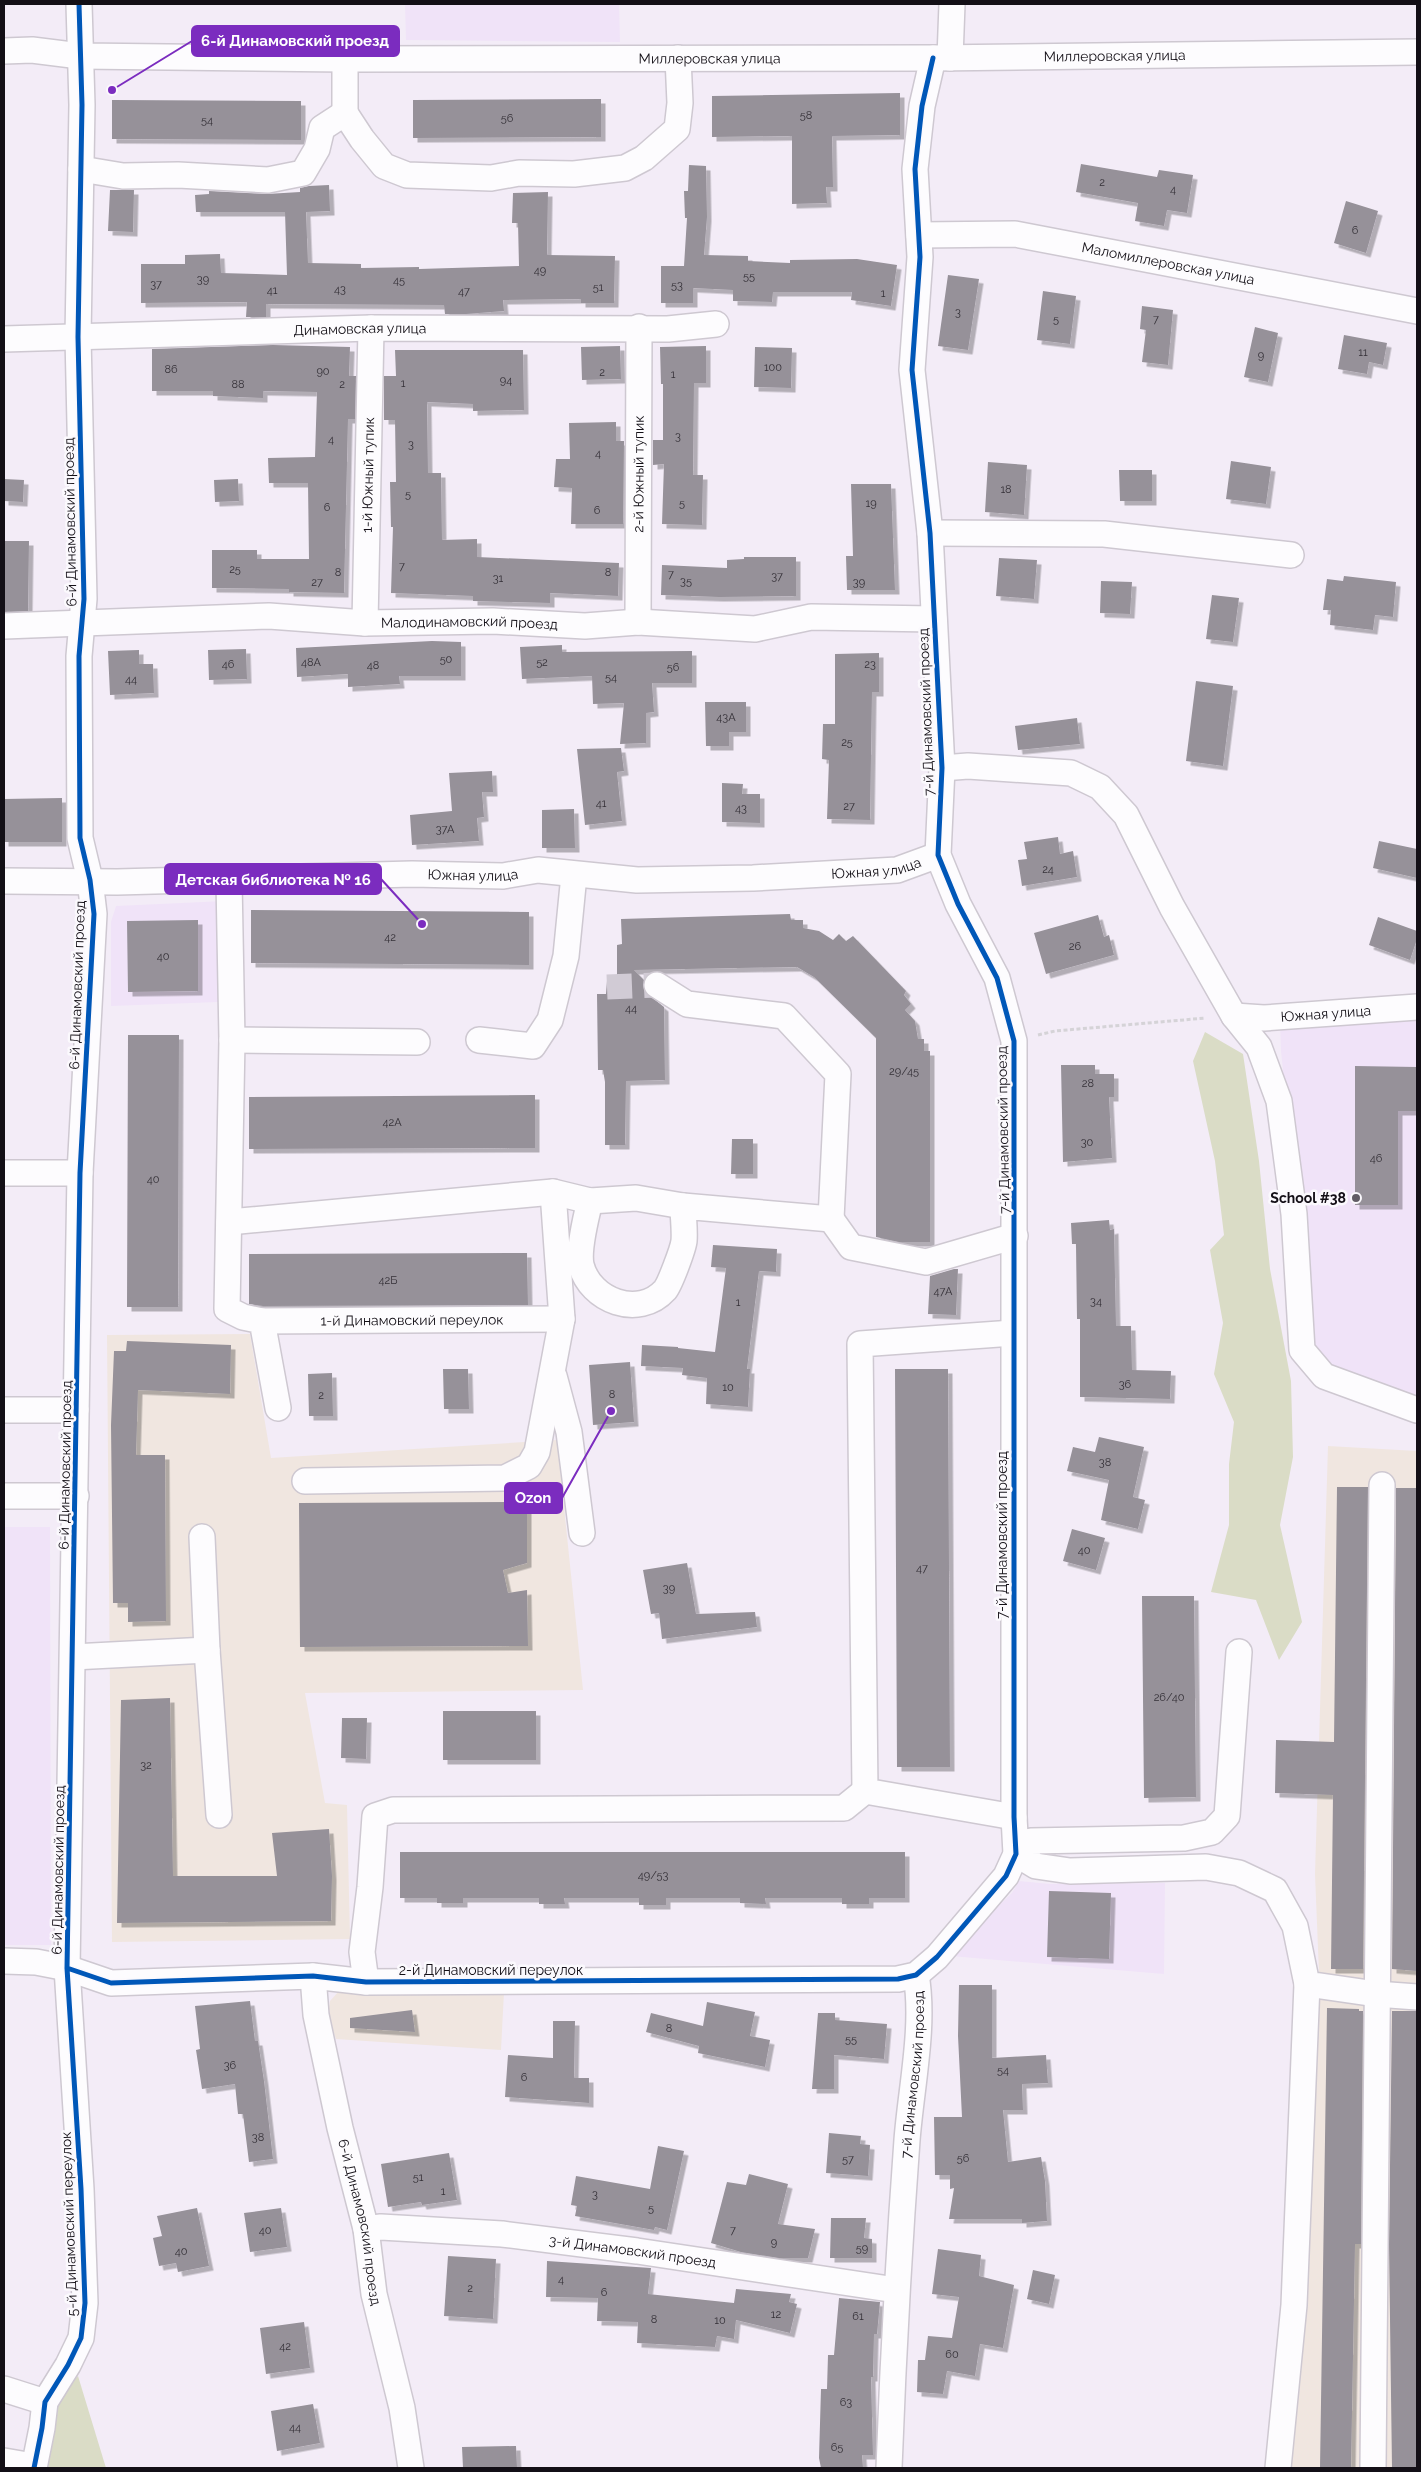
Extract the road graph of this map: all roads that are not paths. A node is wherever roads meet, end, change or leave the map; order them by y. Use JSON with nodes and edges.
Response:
{"nodes":[{"id":1,"x":79,"y":4,"type":"edge"},
{"id":2,"x":952,"y":4,"type":"edge"},
{"id":3,"x":4,"y":51,"type":"edge"},
{"id":4,"x":1417,"y":52,"type":"edge"},
{"id":5,"x":80,"y":56,"type":"junction"},
{"id":6,"x":678,"y":58,"type":"junction"},
{"id":7,"x":942,"y":58,"type":"junction"},
{"id":8,"x":345,"y":59,"type":"junction"},
{"id":9,"x":346,"y":113,"type":"junction"},
{"id":10,"x":81,"y":169,"type":"junction"},
{"id":11,"x":918,"y":235,"type":"junction"},
{"id":12,"x":1417,"y":311,"type":"edge"},
{"id":13,"x":716,"y":324,"type":"dead end"},
{"id":14,"x":639,"y":327,"type":"junction"},
{"id":15,"x":371,"y":328,"type":"junction"},
{"id":16,"x":78,"y":337,"type":"junction"},
{"id":17,"x":4,"y":339,"type":"edge"},
{"id":18,"x":930,"y":534,"type":"junction"},
{"id":19,"x":1291,"y":555,"type":"dead end"},
{"id":20,"x":934,"y":620,"type":"junction"},
{"id":21,"x":638,"y":622,"type":"junction"},
{"id":22,"x":365,"y":623,"type":"junction"},
{"id":23,"x":82,"y":624,"type":"junction"},
{"id":24,"x":4,"y":626,"type":"edge"},
{"id":25,"x":942,"y":768,"type":"junction"},
{"id":26,"x":938,"y":855,"type":"junction"},
{"id":27,"x":574,"y":875,"type":"junction"},
{"id":28,"x":90,"y":880,"type":"junction"},
{"id":29,"x":4,"y":881,"type":"edge"},
{"id":30,"x":229,"y":881,"type":"junction"},
{"id":31,"x":657,"y":985,"type":"tunnel mouth"},
{"id":32,"x":1417,"y":1007,"type":"edge"},
{"id":33,"x":1234,"y":1016,"type":"junction"},
{"id":34,"x":232,"y":1040,"type":"junction"},
{"id":35,"x":479,"y":1040,"type":"dead end"},
{"id":36,"x":416,"y":1042,"type":"dead end"},
{"id":37,"x":4,"y":1173,"type":"edge"},
{"id":38,"x":80,"y":1173,"type":"junction"},
{"id":39,"x":553,"y":1192,"type":"junction"},
{"id":40,"x":590,"y":1201,"type":"junction"},
{"id":41,"x":683,"y":1206,"type":"junction"},
{"id":42,"x":831,"y":1219,"type":"junction"},
{"id":43,"x":229,"y":1222,"type":"junction"},
{"id":44,"x":1015,"y":1236,"type":"junction"},
{"id":45,"x":562,"y":1319,"type":"junction"},
{"id":46,"x":262,"y":1321,"type":"junction"},
{"id":47,"x":1014,"y":1333,"type":"junction"},
{"id":48,"x":553,"y":1372,"type":"junction"},
{"id":49,"x":278,"y":1408,"type":"dead end"},
{"id":50,"x":4,"y":1410,"type":"edge"},
{"id":51,"x":76,"y":1410,"type":"junction"},
{"id":52,"x":1417,"y":1410,"type":"edge"},
{"id":53,"x":305,"y":1481,"type":"dead end"},
{"id":54,"x":1382,"y":1485,"type":"dead end"},
{"id":55,"x":4,"y":1496,"type":"edge"},
{"id":56,"x":76,"y":1496,"type":"junction"},
{"id":57,"x":582,"y":1533,"type":"dead end"},
{"id":58,"x":202,"y":1537,"type":"dead end"},
{"id":59,"x":207,"y":1650,"type":"junction"},
{"id":60,"x":1239,"y":1652,"type":"dead end"},
{"id":61,"x":73,"y":1657,"type":"junction"},
{"id":62,"x":864,"y":1791,"type":"junction"},
{"id":63,"x":219,"y":1815,"type":"dead end"},
{"id":64,"x":1014,"y":1816,"type":"junction"},
{"id":65,"x":1016,"y":1854,"type":"junction"},
{"id":66,"x":4,"y":1961,"type":"edge"},
{"id":67,"x":67,"y":1968,"type":"junction"},
{"id":68,"x":916,"y":1975,"type":"junction"},
{"id":69,"x":312,"y":1976,"type":"junction"},
{"id":70,"x":366,"y":1982,"type":"junction"},
{"id":71,"x":1307,"y":1984,"type":"junction"},
{"id":72,"x":1376,"y":1994,"type":"junction"},
{"id":73,"x":1417,"y":1997,"type":"edge"},
{"id":74,"x":366,"y":2229,"type":"junction"},
{"id":75,"x":896,"y":2290,"type":"junction"},
{"id":76,"x":4,"y":2389,"type":"edge"},
{"id":77,"x":45,"y":2402,"type":"junction"},
{"id":78,"x":4,"y":2461,"type":"edge"},
{"id":79,"x":34,"y":2467,"type":"edge"},
{"id":80,"x":411,"y":2468,"type":"edge"},
{"id":81,"x":889,"y":2468,"type":"edge"},
{"id":82,"x":1278,"y":2468,"type":"edge"},
{"id":83,"x":1373,"y":2468,"type":"edge"}],
"edges":[{"from":1,"to":5,"type":"street","name":"6-й Динамовский проезд"},
{"from":2,"to":7,"type":"street","name":"7-й Динамовский проезд"},
{"from":3,"to":5,"type":"street","name":"Миллеровская улица"},
{"from":4,"to":7,"type":"street","name":"Миллеровская улица"},
{"from":5,"to":8,"type":"street","name":"Миллеровская улица"},
{"from":5,"to":10,"type":"street","name":"6-й Динамовский проезд"},
{"from":6,"to":7,"type":"street","name":"Миллеровская улица"},
{"from":6,"to":8,"type":"street","name":"Миллеровская улица"},
{"from":6,"to":9,"type":"street"},
{"from":7,"to":11,"type":"street","name":"7-й Динамовский проезд"},
{"from":8,"to":9,"type":"street"},
{"from":9,"to":10,"type":"street"},
{"from":10,"to":16,"type":"street","name":"6-й Динамовский проезд"},
{"from":11,"to":12,"type":"street","name":"Маломиллеровская улица"},
{"from":11,"to":18,"type":"street","name":"7-й Динамовский проезд"},
{"from":13,"to":14,"type":"street","name":"Динамовская улица"},
{"from":14,"to":15,"type":"street","name":"Динамовская улица"},
{"from":14,"to":21,"type":"street","name":"2-й Южный тупик"},
{"from":15,"to":16,"type":"street","name":"Динамовская улица"},
{"from":15,"to":22,"type":"street","name":"1-й Южный тупик"},
{"from":16,"to":17,"type":"street","name":"Динамовская улица"},
{"from":16,"to":23,"type":"street","name":"6-й Динамовский проезд"},
{"from":18,"to":19,"type":"street"},
{"from":18,"to":20,"type":"street","name":"7-й Динамовский проезд"},
{"from":20,"to":21,"type":"street","name":"Малодинамовский проезд"},
{"from":20,"to":25,"type":"street","name":"7-й Динамовский проезд"},
{"from":21,"to":22,"type":"street","name":"Малодинамовский проезд"},
{"from":22,"to":23,"type":"street","name":"Малодинамовский проезд"},
{"from":23,"to":24,"type":"street","name":"Малодинамовский проезд"},
{"from":23,"to":28,"type":"street","name":"6-й Динамовский проезд"},
{"from":25,"to":26,"type":"street","name":"7-й Динамовский проезд"},
{"from":25,"to":33,"type":"street"},
{"from":26,"to":27,"type":"street","name":"Южная улица"},
{"from":26,"to":44,"type":"street","name":"7-й Динамовский проезд"},
{"from":27,"to":30,"type":"street","name":"Южная улица"},
{"from":27,"to":35,"type":"street"},
{"from":28,"to":29,"type":"street","name":"Южная улица"},
{"from":28,"to":30,"type":"street","name":"Южная улица"},
{"from":28,"to":38,"type":"street","name":"6-й Динамовский проезд"},
{"from":30,"to":34,"type":"street"},
{"from":31,"to":42,"type":"street"},
{"from":32,"to":33,"type":"street","name":"Южная улица"},
{"from":33,"to":52,"type":"street"},
{"from":34,"to":36,"type":"street"},
{"from":34,"to":43,"type":"street"},
{"from":37,"to":38,"type":"street"},
{"from":38,"to":51,"type":"street","name":"6-й Динамовский проезд"},
{"from":39,"to":40,"type":"street"},
{"from":39,"to":43,"type":"street"},
{"from":39,"to":45,"type":"street"},
{"from":40,"to":41,"type":"street"},
{"from":40,"to":41,"type":"street"},
{"from":41,"to":42,"type":"street"},
{"from":42,"to":44,"type":"street"},
{"from":43,"to":46,"type":"street","name":"1-й Динамовский переулок"},
{"from":44,"to":47,"type":"street","name":"7-й Динамовский проезд"},
{"from":45,"to":46,"type":"street","name":"1-й Динамовский переулок"},
{"from":45,"to":48,"type":"street"},
{"from":46,"to":49,"type":"street"},
{"from":47,"to":62,"type":"street"},
{"from":47,"to":64,"type":"street","name":"7-й Динамовский проезд"},
{"from":48,"to":53,"type":"street"},
{"from":48,"to":57,"type":"street"},
{"from":50,"to":51,"type":"street"},
{"from":51,"to":56,"type":"street","name":"6-й Динамовский проезд"},
{"from":54,"to":72,"type":"street"},
{"from":55,"to":56,"type":"street"},
{"from":56,"to":61,"type":"street","name":"6-й Динамовский проезд"},
{"from":58,"to":59,"type":"street"},
{"from":59,"to":61,"type":"street"},
{"from":59,"to":63,"type":"street"},
{"from":60,"to":65,"type":"street"},
{"from":61,"to":67,"type":"street","name":"6-й Динамовский проезд"},
{"from":62,"to":64,"type":"street"},
{"from":62,"to":70,"type":"street"},
{"from":64,"to":65,"type":"street","name":"7-й Динамовский проезд"},
{"from":65,"to":68,"type":"street","name":"7-й Динамовский проезд"},
{"from":65,"to":71,"type":"street"},
{"from":66,"to":67,"type":"street","name":"2-й Динамовский переулок"},
{"from":67,"to":69,"type":"street","name":"2-й Динамовский переулок"},
{"from":67,"to":77,"type":"street","name":"5-й Динамовский переулок"},
{"from":68,"to":70,"type":"street","name":"2-й Динамовский переулок"},
{"from":68,"to":75,"type":"street","name":"7-й Динамовский проезд"},
{"from":69,"to":70,"type":"street","name":"2-й Динамовский переулок"},
{"from":69,"to":74,"type":"street","name":"6-й Динамовский проезд"},
{"from":71,"to":72,"type":"street"},
{"from":71,"to":82,"type":"street"},
{"from":72,"to":73,"type":"street"},
{"from":72,"to":83,"type":"street"},
{"from":74,"to":75,"type":"street","name":"3-й Динамовский проезд"},
{"from":74,"to":80,"type":"street","name":"6-й Динамовский проезд"},
{"from":75,"to":81,"type":"street","name":"7-й Динамовский проезд"},
{"from":76,"to":77,"type":"street"},
{"from":77,"to":79,"type":"street","name":"5-й Динамовский переулок"},
{"from":78,"to":79,"type":"street"}]}
